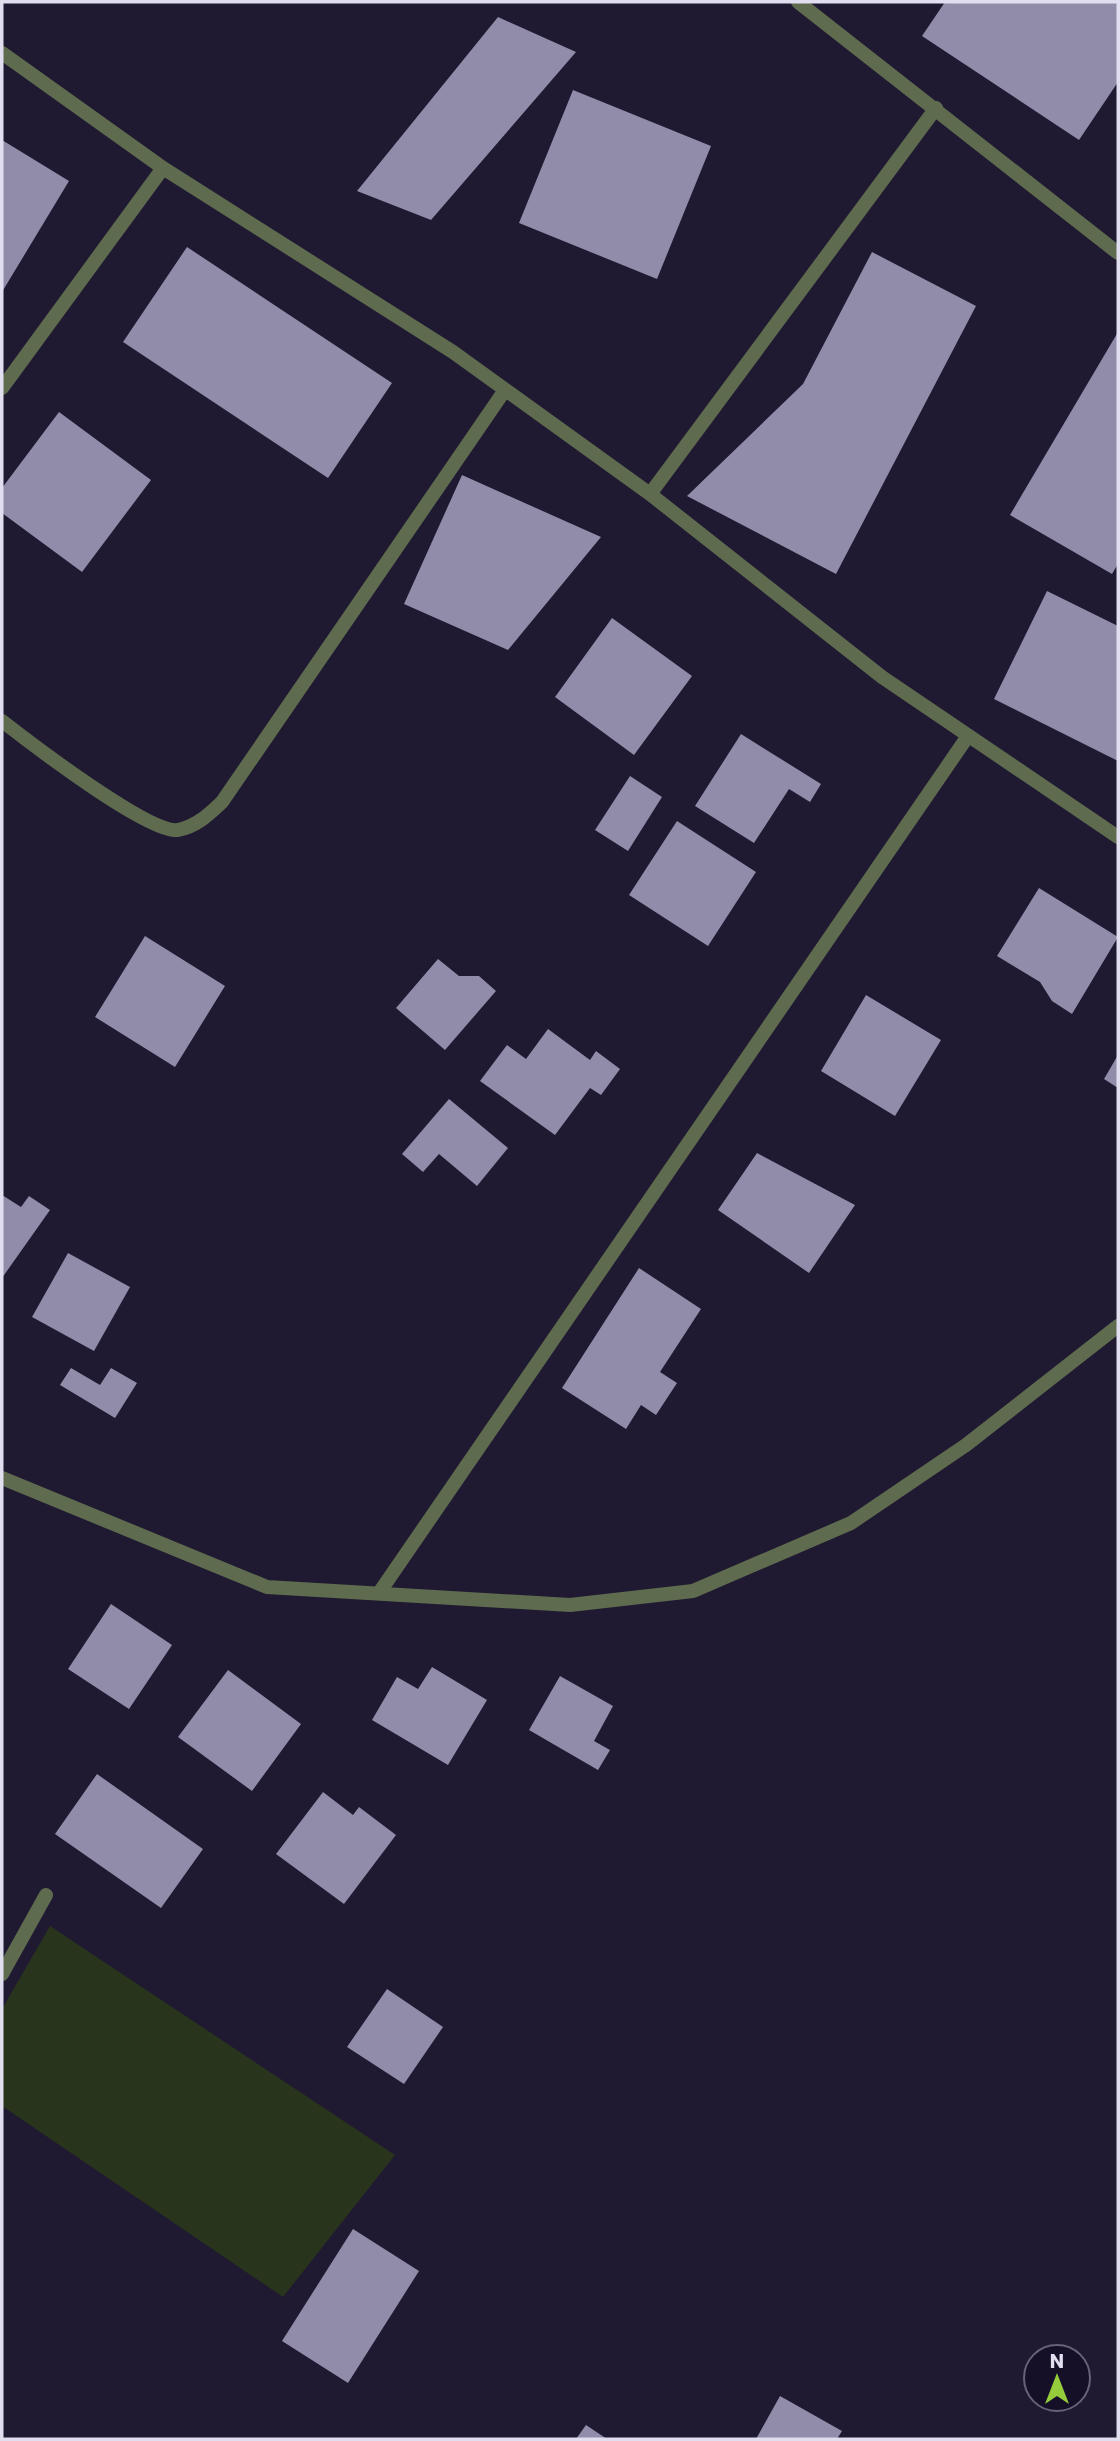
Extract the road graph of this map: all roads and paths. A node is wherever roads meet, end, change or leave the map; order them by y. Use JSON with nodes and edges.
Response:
{"nodes":[{"id":1,"x":797,"y":2,"type":"edge"},
{"id":2,"x":2,"y":53,"type":"edge"},
{"id":3,"x":936,"y":108,"type":"junction"},
{"id":4,"x":163,"y":168,"type":"junction"},
{"id":5,"x":1118,"y":253,"type":"edge"},
{"id":6,"x":2,"y":388,"type":"edge"},
{"id":7,"x":506,"y":390,"type":"junction"},
{"id":8,"x":650,"y":495,"type":"junction"},
{"id":9,"x":2,"y":721,"type":"edge"},
{"id":10,"x":968,"y":736,"type":"junction"},
{"id":11,"x":1118,"y":838,"type":"edge"},
{"id":12,"x":1118,"y":1326,"type":"edge"},
{"id":13,"x":2,"y":1478,"type":"edge"},
{"id":14,"x":379,"y":1593,"type":"junction"},
{"id":15,"x":46,"y":1895,"type":"dead end"},
{"id":16,"x":2,"y":1974,"type":"edge"}],
"edges":[{"from":1,"to":3,"type":"street"},
{"from":2,"to":4,"type":"street"},
{"from":3,"to":5,"type":"street"},
{"from":3,"to":8,"type":"street"},
{"from":4,"to":6,"type":"street"},
{"from":4,"to":7,"type":"street"},
{"from":7,"to":8,"type":"street"},
{"from":7,"to":9,"type":"street"},
{"from":8,"to":10,"type":"street"},
{"from":10,"to":11,"type":"street"},
{"from":10,"to":14,"type":"street"},
{"from":12,"to":14,"type":"street"},
{"from":13,"to":14,"type":"street"},
{"from":15,"to":16,"type":"street"}]}
